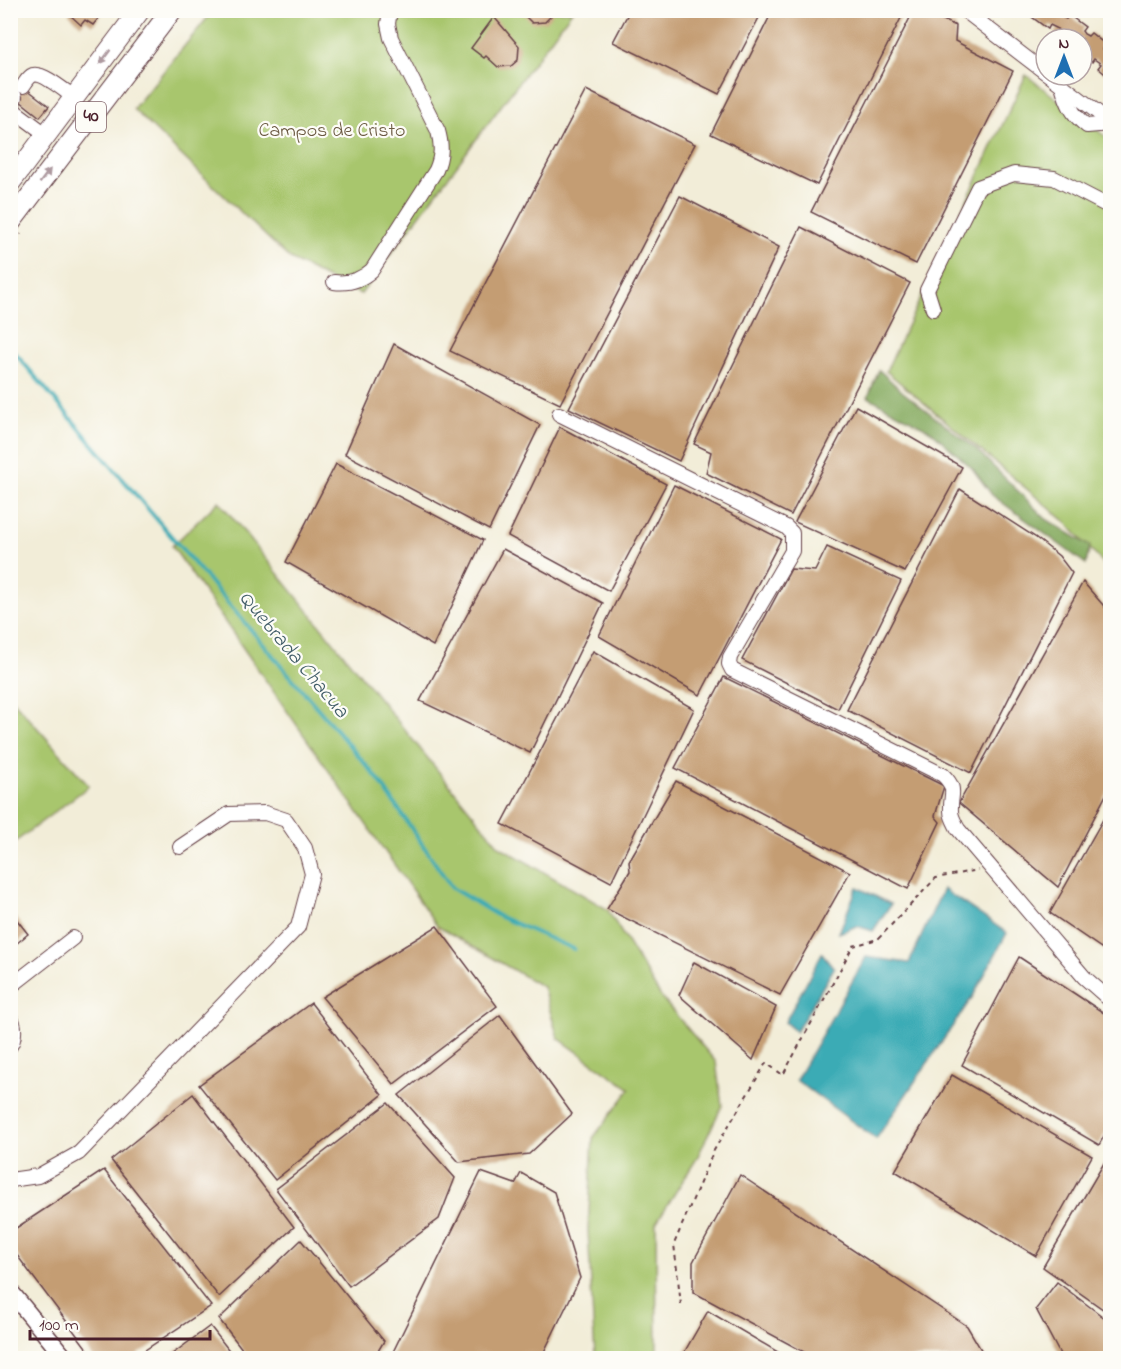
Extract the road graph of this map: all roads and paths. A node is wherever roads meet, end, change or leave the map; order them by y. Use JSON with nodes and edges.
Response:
{"nodes":[{"id":1,"x":172,"y":10,"type":"edge"},
{"id":2,"x":390,"y":10,"type":"edge"},
{"id":3,"x":964,"y":10,"type":"edge"},
{"id":4,"x":137,"y":12,"type":"edge"},
{"id":5,"x":1034,"y":64,"type":"edge"},
{"id":6,"x":1065,"y":87,"type":"edge"},
{"id":7,"x":75,"y":98,"type":"junction"},
{"id":8,"x":1110,"y":123,"type":"edge"},
{"id":9,"x":46,"y":135,"type":"junction"},
{"id":10,"x":10,"y":183,"type":"edge"},
{"id":11,"x":1110,"y":207,"type":"edge"},
{"id":12,"x":10,"y":223,"type":"edge"},
{"id":13,"x":334,"y":282,"type":"dead end"},
{"id":14,"x":933,"y":309,"type":"dead end"},
{"id":15,"x":559,"y":414,"type":"dead end"},
{"id":16,"x":180,"y":847,"type":"dead end"},
{"id":17,"x":992,"y":868,"type":"junction"},
{"id":18,"x":73,"y":938,"type":"dead end"},
{"id":19,"x":10,"y":987,"type":"edge"},
{"id":20,"x":1110,"y":1000,"type":"edge"},
{"id":21,"x":10,"y":1018,"type":"edge"},
{"id":22,"x":10,"y":1046,"type":"edge"},
{"id":23,"x":10,"y":1180,"type":"edge"},
{"id":24,"x":10,"y":1291,"type":"edge"},
{"id":25,"x":681,"y":1305,"type":"dead end"},
{"id":26,"x":65,"y":1359,"type":"edge"}],
"edges":[{"from":12,"to":1,"type":"highway","number":"40","one_way":true},
{"from":2,"to":13,"type":"street"},
{"from":3,"to":5,"type":"street"},
{"from":4,"to":7,"type":"highway","number":"40","one_way":true},
{"from":6,"to":8,"type":"street"},
{"from":7,"to":9,"type":"highway","number":"40"},
{"from":7,"to":9,"type":"street"},
{"from":9,"to":10,"type":"highway","number":"40"},
{"from":11,"to":14,"type":"street"},
{"from":15,"to":17,"type":"street"},
{"from":16,"to":23,"type":"street"},
{"from":17,"to":20,"type":"street"},
{"from":17,"to":25,"type":"path"},
{"from":18,"to":19,"type":"street"},
{"from":21,"to":22,"type":"street"},
{"from":24,"to":26,"type":"main road"}]}
